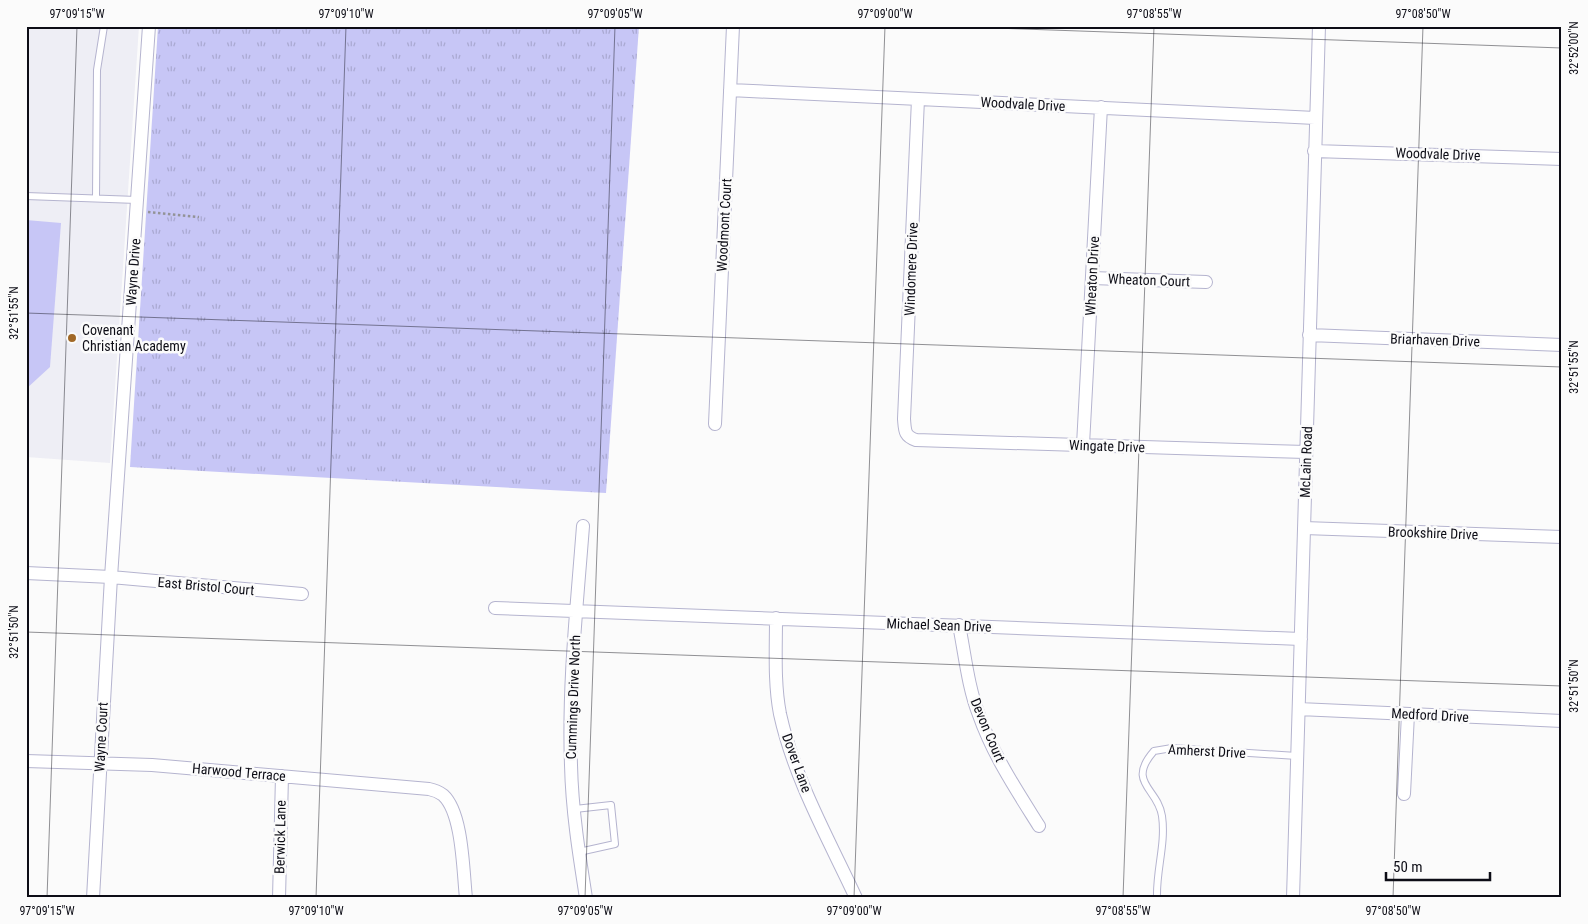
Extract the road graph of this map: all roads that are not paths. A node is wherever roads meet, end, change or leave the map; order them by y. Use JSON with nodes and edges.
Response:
{"nodes":[{"id":1,"x":104,"y":26,"type":"edge"},
{"id":2,"x":149,"y":26,"type":"edge"},
{"id":3,"x":733,"y":26,"type":"edge"},
{"id":4,"x":1319,"y":26,"type":"edge"},
{"id":5,"x":730,"y":90,"type":"junction"},
{"id":6,"x":918,"y":99,"type":"junction"},
{"id":7,"x":1101,"y":108,"type":"junction"},
{"id":8,"x":1315,"y":118,"type":"junction"},
{"id":9,"x":1314,"y":150,"type":"junction"},
{"id":10,"x":1562,"y":160,"type":"edge"},
{"id":11,"x":26,"y":196,"type":"edge"},
{"id":12,"x":96,"y":198,"type":"junction"},
{"id":13,"x":137,"y":206,"type":"junction"},
{"id":14,"x":1092,"y":278,"type":"junction"},
{"id":15,"x":1206,"y":282,"type":"dead end"},
{"id":16,"x":1309,"y":336,"type":"junction"},
{"id":17,"x":1562,"y":346,"type":"edge"},
{"id":18,"x":715,"y":424,"type":"dead end"},
{"id":19,"x":909,"y":438,"type":"joint"},
{"id":20,"x":1083,"y":445,"type":"junction"},
{"id":21,"x":1306,"y":452,"type":"junction"},
{"id":22,"x":583,"y":526,"type":"dead end"},
{"id":23,"x":1304,"y":528,"type":"junction"},
{"id":24,"x":1562,"y":537,"type":"edge"},
{"id":25,"x":26,"y":573,"type":"edge"},
{"id":26,"x":111,"y":577,"type":"junction"},
{"id":27,"x":302,"y":594,"type":"dead end"},
{"id":28,"x":494,"y":608,"type":"dead end"},
{"id":29,"x":577,"y":610,"type":"junction"},
{"id":30,"x":776,"y":618,"type":"junction"},
{"id":31,"x":959,"y":626,"type":"junction"},
{"id":32,"x":1301,"y":640,"type":"junction"},
{"id":33,"x":1299,"y":709,"type":"junction"},
{"id":34,"x":1408,"y":714,"type":"junction"},
{"id":35,"x":1562,"y":721,"type":"edge"},
{"id":36,"x":1297,"y":756,"type":"junction"},
{"id":37,"x":26,"y":762,"type":"edge"},
{"id":38,"x":100,"y":764,"type":"junction"},
{"id":39,"x":282,"y":776,"type":"junction"},
{"id":40,"x":1404,"y":794,"type":"dead end"},
{"id":41,"x":574,"y":809,"type":"junction"},
{"id":42,"x":1039,"y":826,"type":"dead end"},
{"id":43,"x":578,"y":852,"type":"junction"},
{"id":44,"x":93,"y":898,"type":"edge"},
{"id":45,"x":279,"y":898,"type":"edge"},
{"id":46,"x":466,"y":898,"type":"edge"},
{"id":47,"x":586,"y":898,"type":"edge"},
{"id":48,"x":856,"y":898,"type":"edge"},
{"id":49,"x":1157,"y":898,"type":"edge"},
{"id":50,"x":1293,"y":898,"type":"edge"}],
"edges":[{"from":1,"to":12,"type":"lane"},
{"from":2,"to":13,"type":"street","name":"Wayne Drive"},
{"from":3,"to":5,"type":"street","name":"Woodmont Court"},
{"from":4,"to":8,"type":"street","name":"McLain Road"},
{"from":5,"to":6,"type":"street","name":"Woodvale Drive"},
{"from":5,"to":18,"type":"street","name":"Woodmont Court"},
{"from":6,"to":7,"type":"street","name":"Woodvale Drive"},
{"from":6,"to":19,"type":"street","name":"Windomere Drive"},
{"from":7,"to":8,"type":"street","name":"Woodvale Drive"},
{"from":7,"to":14,"type":"street","name":"Wheaton Drive"},
{"from":8,"to":9,"type":"street","name":"McLain Road"},
{"from":9,"to":10,"type":"street","name":"Woodvale Drive"},
{"from":9,"to":16,"type":"street","name":"McLain Road"},
{"from":11,"to":12,"type":"lane"},
{"from":12,"to":13,"type":"lane"},
{"from":13,"to":26,"type":"street","name":"Wayne Drive"},
{"from":14,"to":15,"type":"street","name":"Wheaton Court"},
{"from":14,"to":20,"type":"street","name":"Wheaton Drive"},
{"from":16,"to":17,"type":"street","name":"Briarhaven Drive"},
{"from":16,"to":21,"type":"street","name":"McLain Road"},
{"from":19,"to":20,"type":"street","name":"Wingate Drive"},
{"from":20,"to":21,"type":"street","name":"Wingate Drive"},
{"from":21,"to":23,"type":"street","name":"McLain Road"},
{"from":22,"to":29,"type":"street","name":"Cummings Drive North"},
{"from":23,"to":24,"type":"street","name":"Brookshire Drive"},
{"from":23,"to":32,"type":"street","name":"McLain Road"},
{"from":25,"to":26,"type":"street","name":"East Bristol Court"},
{"from":26,"to":27,"type":"street","name":"East Bristol Court"},
{"from":26,"to":38,"type":"street","name":"Wayne Court"},
{"from":28,"to":29,"type":"street","name":"Michael Sean Drive"},
{"from":29,"to":30,"type":"street","name":"Michael Sean Drive"},
{"from":29,"to":41,"type":"street","name":"Cummings Drive North"},
{"from":30,"to":31,"type":"street","name":"Michael Sean Drive"},
{"from":30,"to":48,"type":"street","name":"Dover Lane"},
{"from":31,"to":32,"type":"street","name":"Michael Sean Drive"},
{"from":31,"to":42,"type":"street","name":"Devon Court"},
{"from":32,"to":33,"type":"street","name":"McLain Road"},
{"from":33,"to":34,"type":"street","name":"Medford Drive"},
{"from":33,"to":36,"type":"street","name":"McLain Road"},
{"from":34,"to":35,"type":"street","name":"Medford Drive"},
{"from":34,"to":40,"type":"street"},
{"from":36,"to":49,"type":"lane","name":"Amherst Drive"},
{"from":36,"to":50,"type":"street","name":"McLain Road"},
{"from":37,"to":38,"type":"street","name":"Harwood Terrace"},
{"from":38,"to":39,"type":"street","name":"Harwood Terrace"},
{"from":38,"to":44,"type":"street","name":"Wayne Court"},
{"from":39,"to":45,"type":"street","name":"Berwick Lane"},
{"from":39,"to":46,"type":"street","name":"Harwood Terrace"},
{"from":41,"to":43,"type":"street","name":"Cummings Drive North"},
{"from":41,"to":43,"type":"lane"},
{"from":43,"to":47,"type":"street","name":"Cummings Drive North"}]}
